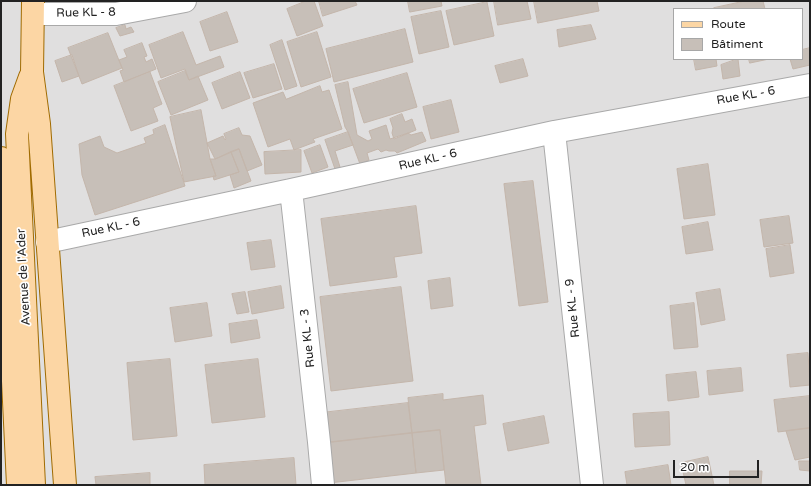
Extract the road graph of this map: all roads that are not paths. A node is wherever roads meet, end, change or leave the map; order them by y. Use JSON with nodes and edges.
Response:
{"nodes":[{"id":1,"x":185,"y":1,"type":"edge"},
{"id":2,"x":33,"y":7,"type":"edge"},
{"id":3,"x":32,"y":72,"type":"junction"},
{"id":4,"x":810,"y":84,"type":"edge"},
{"id":5,"x":554,"y":132,"type":"junction"},
{"id":6,"x":1,"y":158,"type":"edge"},
{"id":7,"x":291,"y":190,"type":"junction"},
{"id":8,"x":47,"y":242,"type":"junction"},
{"id":9,"x":18,"y":485,"type":"edge"},
{"id":10,"x":34,"y":485,"type":"edge"},
{"id":11,"x":65,"y":485,"type":"edge"},
{"id":12,"x":323,"y":485,"type":"edge"},
{"id":13,"x":592,"y":485,"type":"edge"}],
"edges":[{"from":1,"to":2,"type":"street","name":"Rue KL - 8"},
{"from":2,"to":3,"type":"main road","name":"Avenue de l'Ader"},
{"from":3,"to":8,"type":"main road","name":"Avenue de l'Ader"},
{"from":3,"to":10,"type":"main road","name":"Avenue de l'Ader"},
{"from":4,"to":5,"type":"street","name":"Rue KL - 6"},
{"from":5,"to":7,"type":"street","name":"Rue KL - 6"},
{"from":5,"to":13,"type":"street","name":"Rue KL - 9"},
{"from":6,"to":9,"type":"main road","name":"Avenue de l'Ader"},
{"from":7,"to":8,"type":"street","name":"Rue KL - 6"},
{"from":7,"to":12,"type":"street","name":"Rue KL - 3"},
{"from":8,"to":11,"type":"main road","name":"Avenue de l'Ader"}]}
